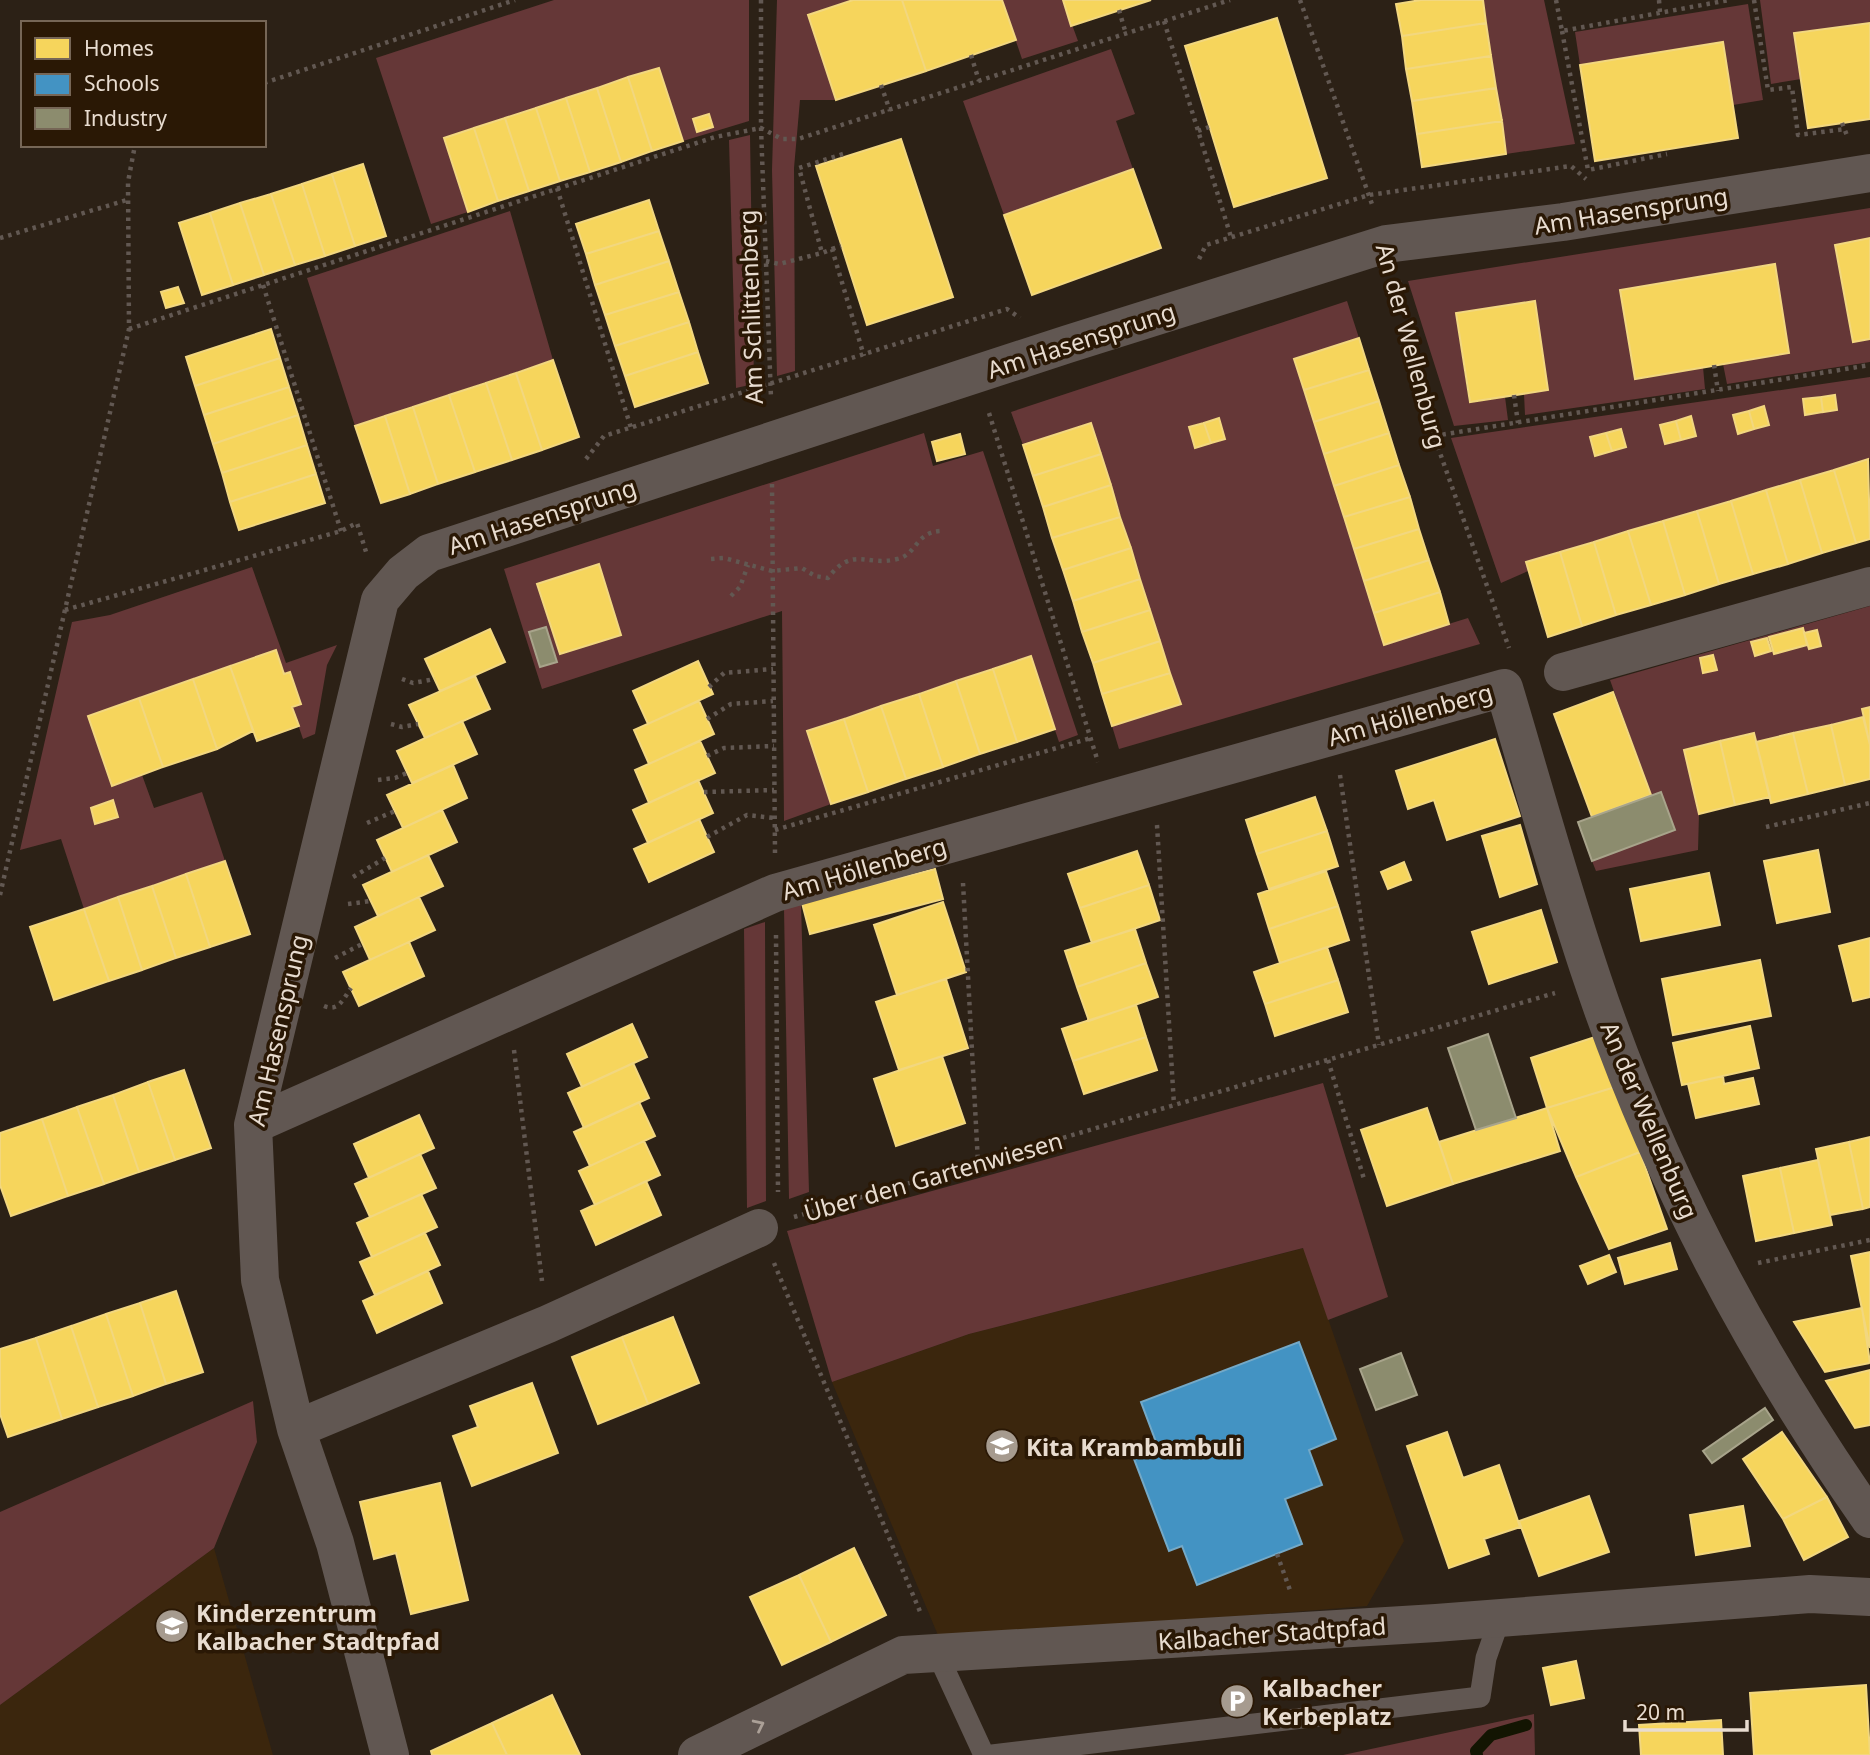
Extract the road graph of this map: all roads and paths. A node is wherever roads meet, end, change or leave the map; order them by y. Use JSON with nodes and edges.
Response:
{"nodes":[{"id":1,"x":515,"y":0,"type":"edge"},
{"id":2,"x":761,"y":0,"type":"edge"},
{"id":3,"x":1230,"y":0,"type":"edge"},
{"id":4,"x":1300,"y":0,"type":"edge"},
{"id":5,"x":1556,"y":0,"type":"edge"},
{"id":6,"x":1659,"y":0,"type":"edge"},
{"id":7,"x":1729,"y":0,"type":"edge"},
{"id":8,"x":1754,"y":0,"type":"edge"},
{"id":9,"x":1213,"y":3,"type":"edge"},
{"id":10,"x":1119,"y":10,"type":"dead end"},
{"id":11,"x":1660,"y":13,"type":"junction"},
{"id":12,"x":1164,"y":21,"type":"junction"},
{"id":13,"x":1562,"y":31,"type":"junction"},
{"id":14,"x":1125,"y":34,"type":"junction"},
{"id":15,"x":971,"y":55,"type":"dead end"},
{"id":16,"x":266,"y":82,"type":"edge"},
{"id":17,"x":979,"y":82,"type":"junction"},
{"id":18,"x":881,"y":85,"type":"dead end"},
{"id":19,"x":890,"y":111,"type":"junction"},
{"id":20,"x":1842,"y":123,"type":"dead end"},
{"id":21,"x":1209,"y":127,"type":"dead end"},
{"id":22,"x":761,"y":128,"type":"junction"},
{"id":23,"x":1198,"y":131,"type":"junction"},
{"id":24,"x":134,"y":147,"type":"edge"},
{"id":25,"x":843,"y":154,"type":"dead end"},
{"id":26,"x":1667,"y":154,"type":"dead end"},
{"id":27,"x":1870,"y":173,"type":"edge"},
{"id":28,"x":557,"y":188,"type":"junction"},
{"id":29,"x":127,"y":200,"type":"junction"},
{"id":30,"x":1231,"y":237,"type":"dead end"},
{"id":31,"x":0,"y":238,"type":"edge"},
{"id":32,"x":1387,"y":244,"type":"junction"},
{"id":33,"x":841,"y":246,"type":"dead end"},
{"id":34,"x":832,"y":250,"type":"junction"},
{"id":35,"x":822,"y":253,"type":"junction"},
{"id":36,"x":766,"y":261,"type":"junction"},
{"id":37,"x":263,"y":285,"type":"junction"},
{"id":38,"x":129,"y":328,"type":"junction"},
{"id":39,"x":864,"y":356,"type":"dead end"},
{"id":40,"x":1714,"y":365,"type":"dead end"},
{"id":41,"x":1870,"y":365,"type":"edge"},
{"id":42,"x":1718,"y":391,"type":"junction"},
{"id":43,"x":1514,"y":395,"type":"dead end"},
{"id":44,"x":987,"y":409,"type":"dead end"},
{"id":45,"x":1518,"y":423,"type":"junction"},
{"id":46,"x":631,"y":428,"type":"dead end"},
{"id":47,"x":1434,"y":436,"type":"junction"},
{"id":48,"x":773,"y":440,"type":"junction"},
{"id":49,"x":758,"y":485,"type":"dead end"},
{"id":50,"x":341,"y":530,"type":"junction"},
{"id":51,"x":942,"y":531,"type":"dead end"},
{"id":52,"x":367,"y":555,"type":"dead end"},
{"id":53,"x":711,"y":559,"type":"dead end"},
{"id":54,"x":748,"y":565,"type":"junction"},
{"id":55,"x":772,"y":571,"type":"junction"},
{"id":56,"x":1870,"y":586,"type":"edge"},
{"id":57,"x":731,"y":596,"type":"dead end"},
{"id":58,"x":64,"y":610,"type":"junction"},
{"id":59,"x":772,"y":613,"type":"dead end"},
{"id":60,"x":403,"y":665,"type":"dead end"},
{"id":61,"x":773,"y":669,"type":"dead end"},
{"id":62,"x":1507,"y":670,"type":"junction"},
{"id":63,"x":1563,"y":672,"type":"dead end"},
{"id":64,"x":401,"y":679,"type":"junction"},
{"id":65,"x":435,"y":679,"type":"dead end"},
{"id":66,"x":709,"y":687,"type":"dead end"},
{"id":67,"x":398,"y":690,"type":"dead end"},
{"id":68,"x":773,"y":701,"type":"dead end"},
{"id":69,"x":392,"y":713,"type":"dead end"},
{"id":70,"x":707,"y":719,"type":"dead end"},
{"id":71,"x":418,"y":723,"type":"dead end"},
{"id":72,"x":389,"y":724,"type":"junction"},
{"id":73,"x":387,"y":735,"type":"dead end"},
{"id":74,"x":1335,"y":736,"type":"junction"},
{"id":75,"x":1091,"y":738,"type":"junction"},
{"id":76,"x":774,"y":746,"type":"dead end"},
{"id":77,"x":707,"y":756,"type":"dead end"},
{"id":78,"x":378,"y":768,"type":"dead end"},
{"id":79,"x":407,"y":773,"type":"dead end"},
{"id":80,"x":376,"y":779,"type":"junction"},
{"id":81,"x":1154,"y":786,"type":"junction"},
{"id":82,"x":373,"y":790,"type":"dead end"},
{"id":83,"x":774,"y":790,"type":"dead end"},
{"id":84,"x":704,"y":792,"type":"dead end"},
{"id":85,"x":1108,"y":799,"type":"junction"},
{"id":86,"x":1870,"y":803,"type":"edge"},
{"id":87,"x":395,"y":811,"type":"dead end"},
{"id":88,"x":367,"y":812,"type":"dead end"},
{"id":89,"x":774,"y":818,"type":"dead end"},
{"id":90,"x":365,"y":823,"type":"junction"},
{"id":91,"x":1766,"y":827,"type":"dead end"},
{"id":92,"x":775,"y":830,"type":"dead end"},
{"id":93,"x":362,"y":834,"type":"dead end"},
{"id":94,"x":707,"y":836,"type":"dead end"},
{"id":95,"x":961,"y":840,"type":"junction"},
{"id":96,"x":386,"y":858,"type":"dead end"},
{"id":97,"x":353,"y":867,"type":"dead end"},
{"id":98,"x":347,"y":891,"type":"dead end"},
{"id":99,"x":0,"y":895,"type":"edge"},
{"id":100,"x":371,"y":901,"type":"dead end"},
{"id":101,"x":362,"y":944,"type":"dead end"},
{"id":102,"x":332,"y":949,"type":"dead end"},
{"id":103,"x":1593,"y":982,"type":"junction"},
{"id":104,"x":351,"y":988,"type":"dead end"},
{"id":105,"x":509,"y":1011,"type":"junction"},
{"id":106,"x":316,"y":1014,"type":"dead end"},
{"id":107,"x":1379,"y":1045,"type":"junction"},
{"id":108,"x":1328,"y":1060,"type":"junction"},
{"id":109,"x":1174,"y":1105,"type":"junction"},
{"id":110,"x":253,"y":1125,"type":"junction"},
{"id":111,"x":978,"y":1163,"type":"junction"},
{"id":112,"x":1364,"y":1179,"type":"dead end"},
{"id":113,"x":760,"y":1228,"type":"junction"},
{"id":114,"x":1870,"y":1240,"type":"edge"},
{"id":115,"x":1715,"y":1272,"type":"junction"},
{"id":116,"x":548,"y":1324,"type":"junction"},
{"id":117,"x":296,"y":1429,"type":"junction"},
{"id":118,"x":1870,"y":1519,"type":"edge"},
{"id":119,"x":1870,"y":1597,"type":"edge"},
{"id":120,"x":1500,"y":1618,"type":"junction"},
{"id":121,"x":937,"y":1653,"type":"junction"},
{"id":122,"x":390,"y":1755,"type":"edge"},
{"id":123,"x":697,"y":1755,"type":"edge"},
{"id":124,"x":984,"y":1755,"type":"edge"},
{"id":125,"x":992,"y":1755,"type":"edge"}],
"edges":[{"from":1,"to":16,"type":"path"},
{"from":2,"to":22,"type":"path","name":"Am Schlittenberg"},
{"from":3,"to":9,"type":"path"},
{"from":4,"to":32,"type":"path","name":"An der Wellenburg"},
{"from":5,"to":13,"type":"path"},
{"from":6,"to":11,"type":"path"},
{"from":7,"to":11,"type":"path"},
{"from":8,"to":20,"type":"path"},
{"from":9,"to":12,"type":"path"},
{"from":10,"to":14,"type":"path"},
{"from":11,"to":13,"type":"path"},
{"from":12,"to":14,"type":"path"},
{"from":12,"to":23,"type":"path"},
{"from":13,"to":26,"type":"path"},
{"from":14,"to":17,"type":"path"},
{"from":15,"to":17,"type":"path"},
{"from":17,"to":19,"type":"path"},
{"from":18,"to":19,"type":"path"},
{"from":19,"to":22,"type":"path"},
{"from":21,"to":23,"type":"path"},
{"from":22,"to":28,"type":"path"},
{"from":22,"to":36,"type":"path","name":"Am Schlittenberg"},
{"from":23,"to":30,"type":"path"},
{"from":24,"to":29,"type":"path"},
{"from":25,"to":35,"type":"path"},
{"from":27,"to":32,"type":"street","name":"Am Hasensprung"},
{"from":28,"to":37,"type":"path"},
{"from":28,"to":46,"type":"path"},
{"from":29,"to":31,"type":"path"},
{"from":29,"to":38,"type":"path"},
{"from":32,"to":47,"type":"path","name":"An der Wellenburg"},
{"from":32,"to":48,"type":"street","name":"Am Hasensprung"},
{"from":33,"to":34,"type":"path"},
{"from":34,"to":35,"type":"path"},
{"from":34,"to":39,"type":"path"},
{"from":35,"to":36,"type":"path"},
{"from":36,"to":48,"type":"path","name":"Am Schlittenberg"},
{"from":37,"to":38,"type":"path"},
{"from":37,"to":50,"type":"path"},
{"from":38,"to":58,"type":"path"},
{"from":40,"to":42,"type":"path"},
{"from":41,"to":42,"type":"path"},
{"from":42,"to":45,"type":"path"},
{"from":43,"to":45,"type":"path"},
{"from":44,"to":75,"type":"path"},
{"from":45,"to":47,"type":"path"},
{"from":47,"to":62,"type":"path","name":"An der Wellenburg"},
{"from":48,"to":110,"type":"street","name":"Am Hasensprung"},
{"from":49,"to":55,"type":"path"},
{"from":50,"to":52,"type":"path"},
{"from":50,"to":58,"type":"path"},
{"from":51,"to":55,"type":"path"},
{"from":53,"to":54,"type":"path"},
{"from":54,"to":55,"type":"path"},
{"from":54,"to":57,"type":"path"},
{"from":55,"to":59,"type":"path"},
{"from":56,"to":63,"type":"street"},
{"from":58,"to":99,"type":"path"},
{"from":60,"to":64,"type":"path"},
{"from":61,"to":66,"type":"path"},
{"from":62,"to":74,"type":"street","name":"Am Höllenberg"},
{"from":62,"to":103,"type":"street","name":"An der Wellenburg"},
{"from":64,"to":65,"type":"path"},
{"from":64,"to":67,"type":"path"},
{"from":68,"to":70,"type":"path"},
{"from":69,"to":72,"type":"path"},
{"from":71,"to":72,"type":"path"},
{"from":72,"to":73,"type":"path"},
{"from":74,"to":81,"type":"street","name":"Am Höllenberg"},
{"from":74,"to":107,"type":"path"},
{"from":75,"to":85,"type":"path"},
{"from":75,"to":92,"type":"path"},
{"from":76,"to":77,"type":"path"},
{"from":78,"to":80,"type":"path"},
{"from":79,"to":80,"type":"path"},
{"from":80,"to":82,"type":"path"},
{"from":81,"to":85,"type":"street","name":"Am Höllenberg"},
{"from":81,"to":109,"type":"path"},
{"from":83,"to":84,"type":"path"},
{"from":85,"to":95,"type":"street","name":"Am Höllenberg"},
{"from":86,"to":91,"type":"path"},
{"from":87,"to":90,"type":"path"},
{"from":88,"to":90,"type":"path"},
{"from":89,"to":94,"type":"path"},
{"from":90,"to":93,"type":"path"},
{"from":95,"to":105,"type":"street","name":"Am Höllenberg"},
{"from":95,"to":111,"type":"path"},
{"from":96,"to":97,"type":"path"},
{"from":98,"to":100,"type":"path"},
{"from":101,"to":102,"type":"path"},
{"from":103,"to":107,"type":"path","name":"Über den Gartenwiesen"},
{"from":103,"to":115,"type":"street","name":"An der Wellenburg"},
{"from":104,"to":106,"type":"path"},
{"from":105,"to":110,"type":"street","name":"Am Höllenberg"},
{"from":105,"to":116,"type":"path"},
{"from":107,"to":108,"type":"path","name":"Über den Gartenwiesen"},
{"from":108,"to":109,"type":"path","name":"Über den Gartenwiesen"},
{"from":108,"to":112,"type":"path"},
{"from":109,"to":111,"type":"path","name":"Über den Gartenwiesen"},
{"from":110,"to":117,"type":"street","name":"Am Hasensprung"},
{"from":111,"to":113,"type":"path","name":"Über den Gartenwiesen"},
{"from":113,"to":116,"type":"street"},
{"from":113,"to":121,"type":"path"},
{"from":114,"to":115,"type":"path"},
{"from":115,"to":118,"type":"street","name":"An der Wellenburg"},
{"from":116,"to":117,"type":"street"},
{"from":117,"to":122,"type":"street","name":"Am Hasensprung"},
{"from":119,"to":120,"type":"street","name":"Kalbacher Stadtpfad"},
{"from":120,"to":121,"type":"street","name":"Kalbacher Stadtpfad"},
{"from":120,"to":125,"type":"lane"},
{"from":123,"to":121,"type":"street","name":"Kalbacher Stadtpfad","one_way":true},
{"from":121,"to":124,"type":"lane"}]}
